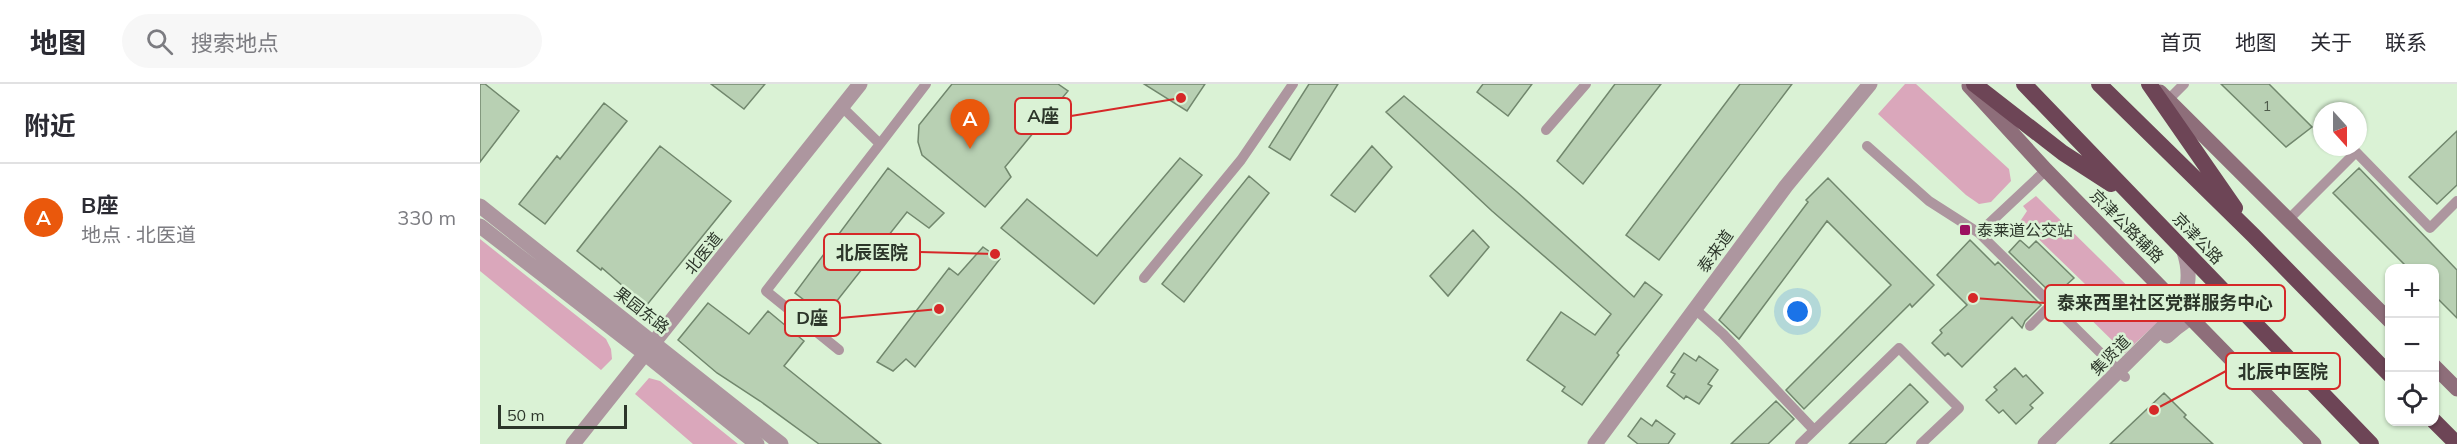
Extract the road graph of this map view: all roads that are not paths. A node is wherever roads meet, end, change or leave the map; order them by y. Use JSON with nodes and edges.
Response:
{"nodes":[{"id":1,"x":860,"y":84,"type":"edge"},
{"id":2,"x":926,"y":84,"type":"edge"},
{"id":3,"x":1293,"y":84,"type":"edge"},
{"id":4,"x":1586,"y":84,"type":"edge"},
{"id":5,"x":1870,"y":84,"type":"edge"},
{"id":6,"x":1967,"y":84,"type":"edge"},
{"id":7,"x":1974,"y":84,"type":"edge"},
{"id":8,"x":2024,"y":84,"type":"edge"},
{"id":9,"x":2099,"y":84,"type":"edge"},
{"id":10,"x":2150,"y":84,"type":"edge"},
{"id":11,"x":2184,"y":84,"type":"edge"},
{"id":12,"x":2168,"y":100,"type":"junction"},
{"id":13,"x":842,"y":107,"type":"junction"},
{"id":14,"x":1546,"y":130,"type":"dead end"},
{"id":15,"x":880,"y":144,"type":"junction"},
{"id":16,"x":1867,"y":146,"type":"dead end"},
{"id":17,"x":2046,"y":170,"type":"junction"},
{"id":18,"x":2457,"y":201,"type":"edge"},
{"id":19,"x":2138,"y":202,"type":"junction"},
{"id":20,"x":480,"y":206,"type":"edge"},
{"id":21,"x":2287,"y":221,"type":"junction"},
{"id":22,"x":480,"y":226,"type":"edge"},
{"id":23,"x":1979,"y":233,"type":"junction"},
{"id":24,"x":2254,"y":236,"type":"junction"},
{"id":25,"x":2183,"y":249,"type":"junction"},
{"id":26,"x":1144,"y":278,"type":"dead end"},
{"id":27,"x":2052,"y":304,"type":"junction"},
{"id":28,"x":1695,"y":309,"type":"junction"},
{"id":29,"x":2186,"y":312,"type":"junction"},
{"id":30,"x":2245,"y":312,"type":"junction"},
{"id":31,"x":2387,"y":318,"type":"edge"},
{"id":32,"x":2030,"y":326,"type":"dead end"},
{"id":33,"x":649,"y":348,"type":"junction"},
{"id":34,"x":839,"y":350,"type":"dead end"},
{"id":35,"x":2439,"y":371,"type":"edge"},
{"id":36,"x":2387,"y":372,"type":"edge"},
{"id":37,"x":2122,"y":375,"type":"junction"},
{"id":38,"x":2457,"y":389,"type":"edge"},
{"id":39,"x":2439,"y":426,"type":"edge"},
{"id":40,"x":1814,"y":430,"type":"junction"},
{"id":41,"x":573,"y":444,"type":"edge"},
{"id":42,"x":757,"y":444,"type":"edge"},
{"id":43,"x":781,"y":444,"type":"edge"},
{"id":44,"x":1595,"y":444,"type":"edge"},
{"id":45,"x":1800,"y":444,"type":"edge"},
{"id":46,"x":1921,"y":444,"type":"edge"},
{"id":47,"x":2045,"y":444,"type":"edge"},
{"id":48,"x":2058,"y":444,"type":"edge"},
{"id":49,"x":2314,"y":444,"type":"edge"},
{"id":50,"x":2371,"y":444,"type":"edge"},
{"id":51,"x":2457,"y":444,"type":"edge"}],
"edges":[{"from":1,"to":13,"type":"street","name":"北医道"},
{"from":2,"to":15,"type":"lane"},
{"from":3,"to":26,"type":"lane"},
{"from":4,"to":14,"type":"lane"},
{"from":5,"to":28,"type":"street","name":"泰来道"},
{"from":6,"to":17,"type":"main road","name":"京津公路辅路"},
{"from":7,"to":19,"type":"highway"},
{"from":8,"to":19,"type":"highway","name":"京津公路"},
{"from":9,"to":24,"type":"highway"},
{"from":10,"to":12,"type":"main road"},
{"from":10,"to":24,"type":"highway"},
{"from":11,"to":12,"type":"lane"},
{"from":12,"to":21,"type":"main road"},
{"from":13,"to":15,"type":"lane"},
{"from":13,"to":33,"type":"street","name":"北医道"},
{"from":15,"to":34,"type":"lane"},
{"from":16,"to":23,"type":"lane"},
{"from":17,"to":23,"type":"lane"},
{"from":17,"to":29,"type":"main road","name":"京津公路辅路"},
{"from":18,"to":21,"type":"lane"},
{"from":19,"to":25,"type":"highway","name":"京津公路"},
{"from":20,"to":33,"type":"street","name":"果园东路"},
{"from":21,"to":31,"type":"main road"},
{"from":22,"to":33,"type":"street","name":"果园东路"},
{"from":23,"to":27,"type":"lane"},
{"from":24,"to":36,"type":"highway"},
{"from":25,"to":29,"type":"street","name":"集贤道"},
{"from":25,"to":30,"type":"highway","name":"京津公路"},
{"from":27,"to":32,"type":"lane"},
{"from":27,"to":37,"type":"lane"},
{"from":28,"to":40,"type":"lane"},
{"from":28,"to":44,"type":"street","name":"泰来道"},
{"from":29,"to":30,"type":"street","name":"集贤道"},
{"from":29,"to":37,"type":"street","name":"集贤道"},
{"from":29,"to":49,"type":"main road","name":"京津公路辅路"},
{"from":30,"to":50,"type":"highway","name":"京津公路"},
{"from":33,"to":41,"type":"street","name":"北医道"},
{"from":33,"to":42,"type":"street","name":"果园东路"},
{"from":33,"to":43,"type":"street","name":"果园东路"},
{"from":35,"to":38,"type":"main road"},
{"from":37,"to":47,"type":"street","name":"集贤道"},
{"from":37,"to":48,"type":"street","name":"集贤道"},
{"from":39,"to":51,"type":"highway"},
{"from":40,"to":45,"type":"lane"},
{"from":40,"to":46,"type":"lane"}]}
